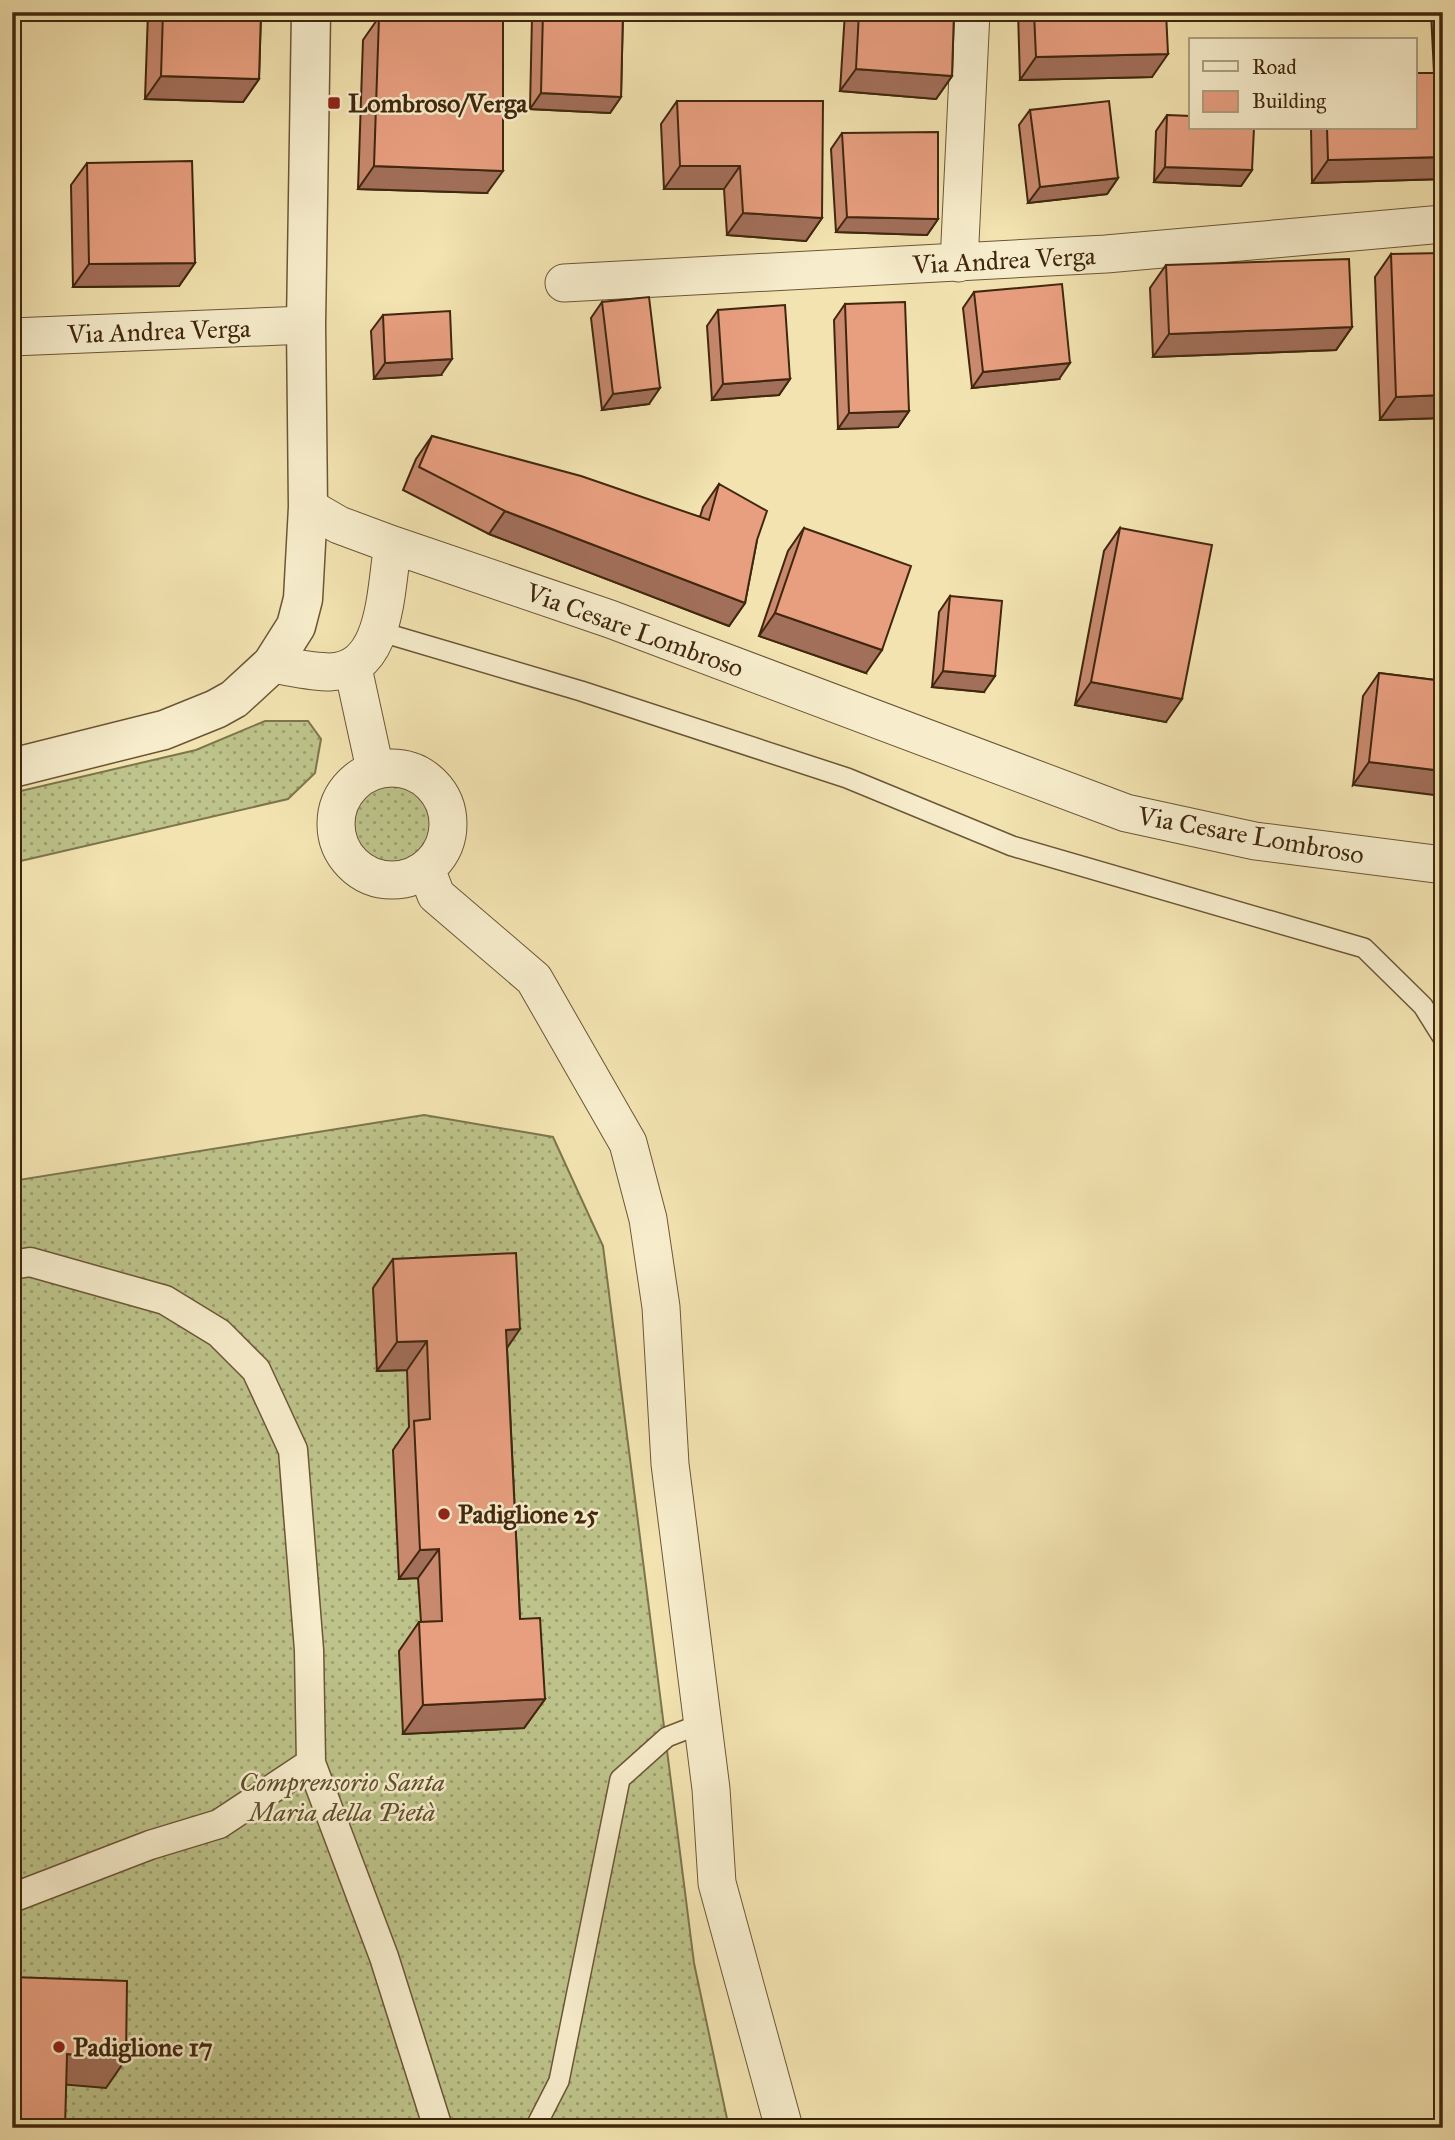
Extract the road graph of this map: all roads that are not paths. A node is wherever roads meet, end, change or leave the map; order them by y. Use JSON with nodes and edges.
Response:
{"nodes":[{"id":1,"x":311,"y":12,"type":"edge"},
{"id":2,"x":971,"y":12,"type":"edge"},
{"id":3,"x":1443,"y":224,"type":"edge"},
{"id":4,"x":959,"y":263,"type":"junction"},
{"id":5,"x":564,"y":283,"type":"dead end"},
{"id":6,"x":306,"y":325,"type":"junction"},
{"id":7,"x":12,"y":337,"type":"edge"},
{"id":8,"x":308,"y":507,"type":"junction"},
{"id":9,"x":393,"y":545,"type":"junction"},
{"id":10,"x":378,"y":631,"type":"junction"},
{"id":11,"x":272,"y":664,"type":"junction"},
{"id":12,"x":353,"y":668,"type":"junction"},
{"id":13,"x":12,"y":768,"type":"edge"},
{"id":14,"x":375,"y":769,"type":"junction"},
{"id":15,"x":1443,"y":865,"type":"edge"},
{"id":16,"x":426,"y":869,"type":"junction"},
{"id":17,"x":1443,"y":1038,"type":"edge"},
{"id":18,"x":12,"y":1265,"type":"edge"},
{"id":19,"x":703,"y":1723,"type":"junction"},
{"id":20,"x":311,"y":1763,"type":"junction"},
{"id":21,"x":12,"y":1898,"type":"edge"},
{"id":22,"x":438,"y":2128,"type":"edge"},
{"id":23,"x":535,"y":2128,"type":"edge"},
{"id":24,"x":785,"y":2128,"type":"edge"}],
"edges":[{"from":1,"to":6,"type":"street"},
{"from":2,"to":4,"type":"street"},
{"from":3,"to":4,"type":"street","name":"Via Andrea Verga"},
{"from":4,"to":5,"type":"street","name":"Via Andrea Verga"},
{"from":6,"to":7,"type":"street","name":"Via Andrea Verga"},
{"from":6,"to":8,"type":"street"},
{"from":8,"to":9,"type":"street","name":"Via Cesare Lombroso"},
{"from":8,"to":11,"type":"street"},
{"from":9,"to":10,"type":"street"},
{"from":9,"to":15,"type":"street","name":"Via Cesare Lombroso"},
{"from":10,"to":12,"type":"street"},
{"from":10,"to":17,"type":"lane"},
{"from":11,"to":12,"type":"street"},
{"from":11,"to":13,"type":"street"},
{"from":12,"to":14,"type":"street"},
{"from":14,"to":16,"type":"street"},
{"from":14,"to":16,"type":"street"},
{"from":16,"to":19,"type":"street"},
{"from":18,"to":20,"type":"street"},
{"from":19,"to":23,"type":"lane"},
{"from":19,"to":24,"type":"street"},
{"from":20,"to":21,"type":"street"},
{"from":20,"to":22,"type":"street"}]}
